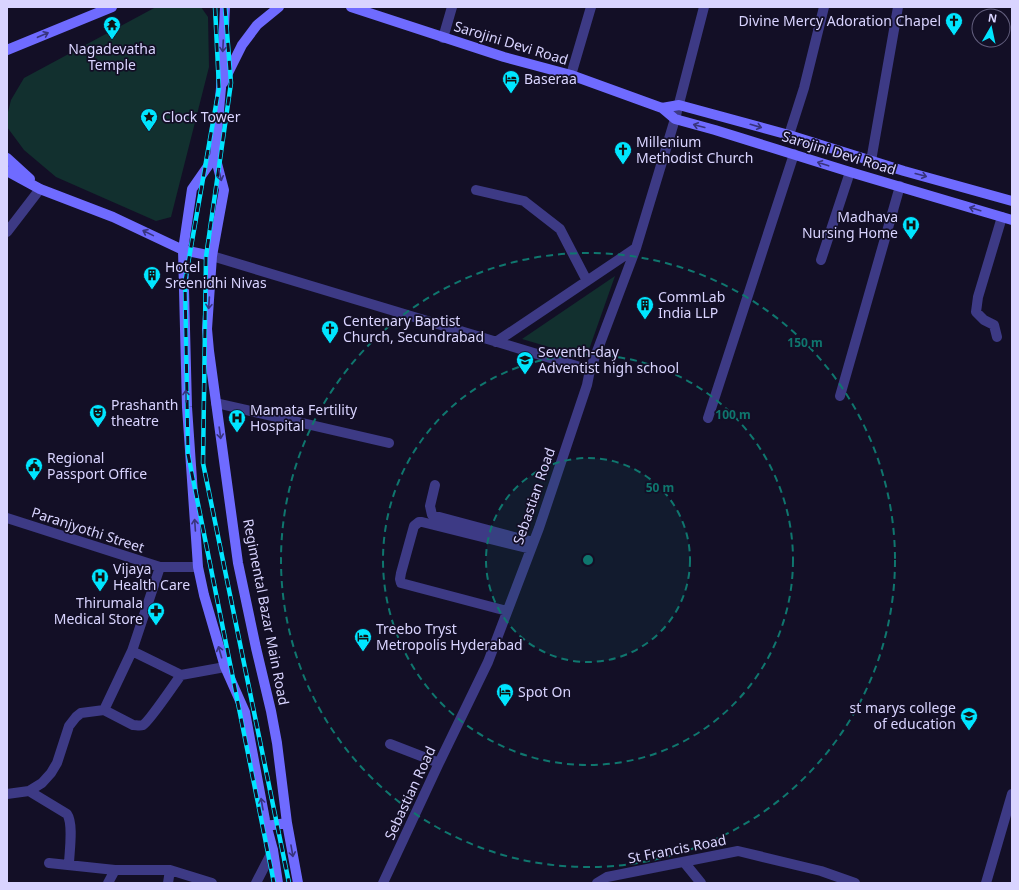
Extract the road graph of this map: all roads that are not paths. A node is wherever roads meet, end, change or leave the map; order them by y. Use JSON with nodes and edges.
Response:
{"nodes":[{"id":1,"x":112,"y":7,"type":"edge"},
{"id":2,"x":225,"y":7,"type":"edge"},
{"id":3,"x":279,"y":7,"type":"edge"},
{"id":4,"x":351,"y":7,"type":"edge"},
{"id":5,"x":452,"y":7,"type":"edge"},
{"id":6,"x":590,"y":7,"type":"edge"},
{"id":7,"x":704,"y":7,"type":"edge"},
{"id":8,"x":824,"y":7,"type":"edge"},
{"id":9,"x":898,"y":7,"type":"edge"},
{"id":10,"x":444,"y":38,"type":"junction"},
{"id":11,"x":7,"y":50,"type":"edge"},
{"id":12,"x":571,"y":76,"type":"junction"},
{"id":13,"x":221,"y":88,"type":"junction"},
{"id":14,"x":679,"y":104,"type":"junction"},
{"id":15,"x":662,"y":108,"type":"junction"},
{"id":16,"x":675,"y":120,"type":"junction"},
{"id":17,"x":789,"y":136,"type":"junction"},
{"id":18,"x":794,"y":154,"type":"junction"},
{"id":19,"x":215,"y":156,"type":"junction"},
{"id":20,"x":7,"y":158,"type":"edge"},
{"id":21,"x":871,"y":161,"type":"junction"},
{"id":22,"x":7,"y":171,"type":"edge"},
{"id":23,"x":850,"y":172,"type":"junction"},
{"id":24,"x":900,"y":186,"type":"junction"},
{"id":25,"x":40,"y":188,"type":"junction"},
{"id":26,"x":476,"y":190,"type":"dead end"},
{"id":27,"x":1012,"y":201,"type":"edge"},
{"id":28,"x":1002,"y":217,"type":"junction"},
{"id":29,"x":1012,"y":220,"type":"edge"},
{"id":30,"x":7,"y":232,"type":"edge"},
{"id":31,"x":636,"y":248,"type":"junction"},
{"id":32,"x":183,"y":250,"type":"junction"},
{"id":33,"x":212,"y":256,"type":"junction"},
{"id":34,"x":821,"y":260,"type":"dead end"},
{"id":35,"x":587,"y":281,"type":"junction"},
{"id":36,"x":997,"y":337,"type":"dead end"},
{"id":37,"x":496,"y":342,"type":"junction"},
{"id":38,"x":590,"y":370,"type":"junction"},
{"id":39,"x":840,"y":396,"type":"dead end"},
{"id":40,"x":216,"y":403,"type":"junction"},
{"id":41,"x":708,"y":418,"type":"dead end"},
{"id":42,"x":389,"y":443,"type":"dead end"},
{"id":43,"x":435,"y":485,"type":"dead end"},
{"id":44,"x":7,"y":518,"type":"edge"},
{"id":45,"x":532,"y":545,"type":"junction"},
{"id":46,"x":160,"y":567,"type":"junction"},
{"id":47,"x":198,"y":567,"type":"junction"},
{"id":48,"x":507,"y":611,"type":"junction"},
{"id":49,"x":132,"y":651,"type":"junction"},
{"id":50,"x":225,"y":668,"type":"junction"},
{"id":51,"x":181,"y":675,"type":"junction"},
{"id":52,"x":104,"y":710,"type":"junction"},
{"id":53,"x":390,"y":744,"type":"dead end"},
{"id":54,"x":439,"y":763,"type":"junction"},
{"id":55,"x":30,"y":791,"type":"junction"},
{"id":56,"x":7,"y":794,"type":"edge"},
{"id":57,"x":1012,"y":794,"type":"edge"},
{"id":58,"x":287,"y":822,"type":"junction"},
{"id":59,"x":266,"y":826,"type":"junction"},
{"id":60,"x":273,"y":850,"type":"junction"},
{"id":61,"x":684,"y":862,"type":"junction"},
{"id":62,"x":49,"y":863,"type":"dead end"},
{"id":63,"x":69,"y":865,"type":"junction"},
{"id":64,"x":114,"y":870,"type":"junction"},
{"id":65,"x":170,"y":870,"type":"junction"},
{"id":66,"x":108,"y":883,"type":"edge"},
{"id":67,"x":168,"y":883,"type":"edge"},
{"id":68,"x":212,"y":883,"type":"edge"},
{"id":69,"x":256,"y":883,"type":"edge"},
{"id":70,"x":278,"y":883,"type":"edge"},
{"id":71,"x":298,"y":883,"type":"edge"},
{"id":72,"x":383,"y":883,"type":"edge"},
{"id":73,"x":597,"y":883,"type":"edge"},
{"id":74,"x":701,"y":883,"type":"edge"},
{"id":75,"x":856,"y":883,"type":"edge"},
{"id":76,"x":986,"y":883,"type":"edge"}],
"edges":[{"from":11,"to":1,"type":"main road","one_way":true},
{"from":2,"to":13,"type":"main road","name":"Regimental Bazar Main Road","one_way":true},
{"from":3,"to":13,"type":"main road"},
{"from":4,"to":10,"type":"main road","name":"Sarojini Devi Road"},
{"from":5,"to":10,"type":"street"},
{"from":6,"to":12,"type":"street"},
{"from":7,"to":14,"type":"street","name":"Sebastian Road"},
{"from":8,"to":17,"type":"street"},
{"from":9,"to":21,"type":"street"},
{"from":10,"to":12,"type":"main road","name":"Sarojini Devi Road"},
{"from":12,"to":15,"type":"main road","name":"Sarojini Devi Road"},
{"from":13,"to":19,"type":"main road","name":"Regimental Bazar Main Road"},
{"from":14,"to":15,"type":"main road","name":"Sarojini Devi Road"},
{"from":14,"to":16,"type":"street","name":"Sebastian Road"},
{"from":14,"to":17,"type":"main road","name":"Sarojini Devi Road","one_way":true},
{"from":15,"to":16,"type":"main road","name":"Sarojini Devi Road"},
{"from":18,"to":16,"type":"main road","name":"Sarojini Devi Road","one_way":true},
{"from":16,"to":31,"type":"street","name":"Sebastian Road"},
{"from":17,"to":21,"type":"main road","name":"Sarojini Devi Road"},
{"from":23,"to":18,"type":"main road","name":"Sarojini Devi Road","one_way":true},
{"from":18,"to":41,"type":"street"},
{"from":19,"to":32,"type":"main road","name":"Regimental Bazar Main Road"},
{"from":19,"to":33,"type":"main road","name":"Regimental Bazar Main Road","one_way":true},
{"from":20,"to":25,"type":"main road"},
{"from":21,"to":27,"type":"main road","name":"Sarojini Devi Road","one_way":true},
{"from":22,"to":25,"type":"main road"},
{"from":23,"to":24,"type":"main road","name":"Sarojini Devi Road"},
{"from":23,"to":34,"type":"street"},
{"from":28,"to":24,"type":"main road","name":"Sarojini Devi Road","one_way":true},
{"from":24,"to":39,"type":"street"},
{"from":25,"to":30,"type":"street"},
{"from":32,"to":25,"type":"main road","one_way":true},
{"from":26,"to":35,"type":"street"},
{"from":28,"to":29,"type":"main road","name":"Sarojini Devi Road"},
{"from":28,"to":36,"type":"street"},
{"from":31,"to":35,"type":"street"},
{"from":31,"to":38,"type":"street","name":"Sebastian Road"},
{"from":32,"to":33,"type":"main road"},
{"from":47,"to":32,"type":"main road","name":"Regimental Bazar Main Road","one_way":true},
{"from":33,"to":37,"type":"street"},
{"from":33,"to":40,"type":"main road","name":"Regimental Bazar Main Road","one_way":true},
{"from":35,"to":37,"type":"street"},
{"from":37,"to":38,"type":"street"},
{"from":38,"to":45,"type":"street","name":"Sebastian Road"},
{"from":40,"to":42,"type":"street"},
{"from":40,"to":58,"type":"main road","name":"Regimental Bazar Main Road","one_way":true},
{"from":43,"to":45,"type":"street"},
{"from":44,"to":46,"type":"street","name":"Paranjyothi Street"},
{"from":45,"to":48,"type":"street","name":"Sebastian Road"},
{"from":45,"to":48,"type":"street"},
{"from":46,"to":47,"type":"street","name":"Paranjyothi Street"},
{"from":46,"to":49,"type":"street"},
{"from":50,"to":47,"type":"main road","name":"Regimental Bazar Main Road","one_way":true},
{"from":48,"to":54,"type":"street","name":"Sebastian Road"},
{"from":49,"to":51,"type":"street"},
{"from":49,"to":52,"type":"street"},
{"from":50,"to":51,"type":"street"},
{"from":59,"to":50,"type":"main road","name":"Regimental Bazar Main Road","one_way":true},
{"from":51,"to":52,"type":"street"},
{"from":52,"to":55,"type":"street"},
{"from":53,"to":54,"type":"street"},
{"from":54,"to":72,"type":"street","name":"Sebastian Road"},
{"from":55,"to":56,"type":"street"},
{"from":55,"to":63,"type":"street"},
{"from":57,"to":76,"type":"street"},
{"from":58,"to":59,"type":"main road"},
{"from":58,"to":71,"type":"main road","name":"Regimental Bazar Main Road","one_way":true},
{"from":59,"to":60,"type":"main road","name":"Regimental Bazar Main Road"},
{"from":60,"to":69,"type":"street"},
{"from":60,"to":70,"type":"main road","name":"Regimental Bazar Main Road"},
{"from":61,"to":73,"type":"street","name":"St Francis Road"},
{"from":61,"to":74,"type":"street"},
{"from":61,"to":75,"type":"street","name":"St Francis Road"},
{"from":62,"to":63,"type":"street"},
{"from":63,"to":64,"type":"street"},
{"from":64,"to":65,"type":"street"},
{"from":64,"to":66,"type":"street"},
{"from":65,"to":67,"type":"street"},
{"from":65,"to":68,"type":"street"}]}
